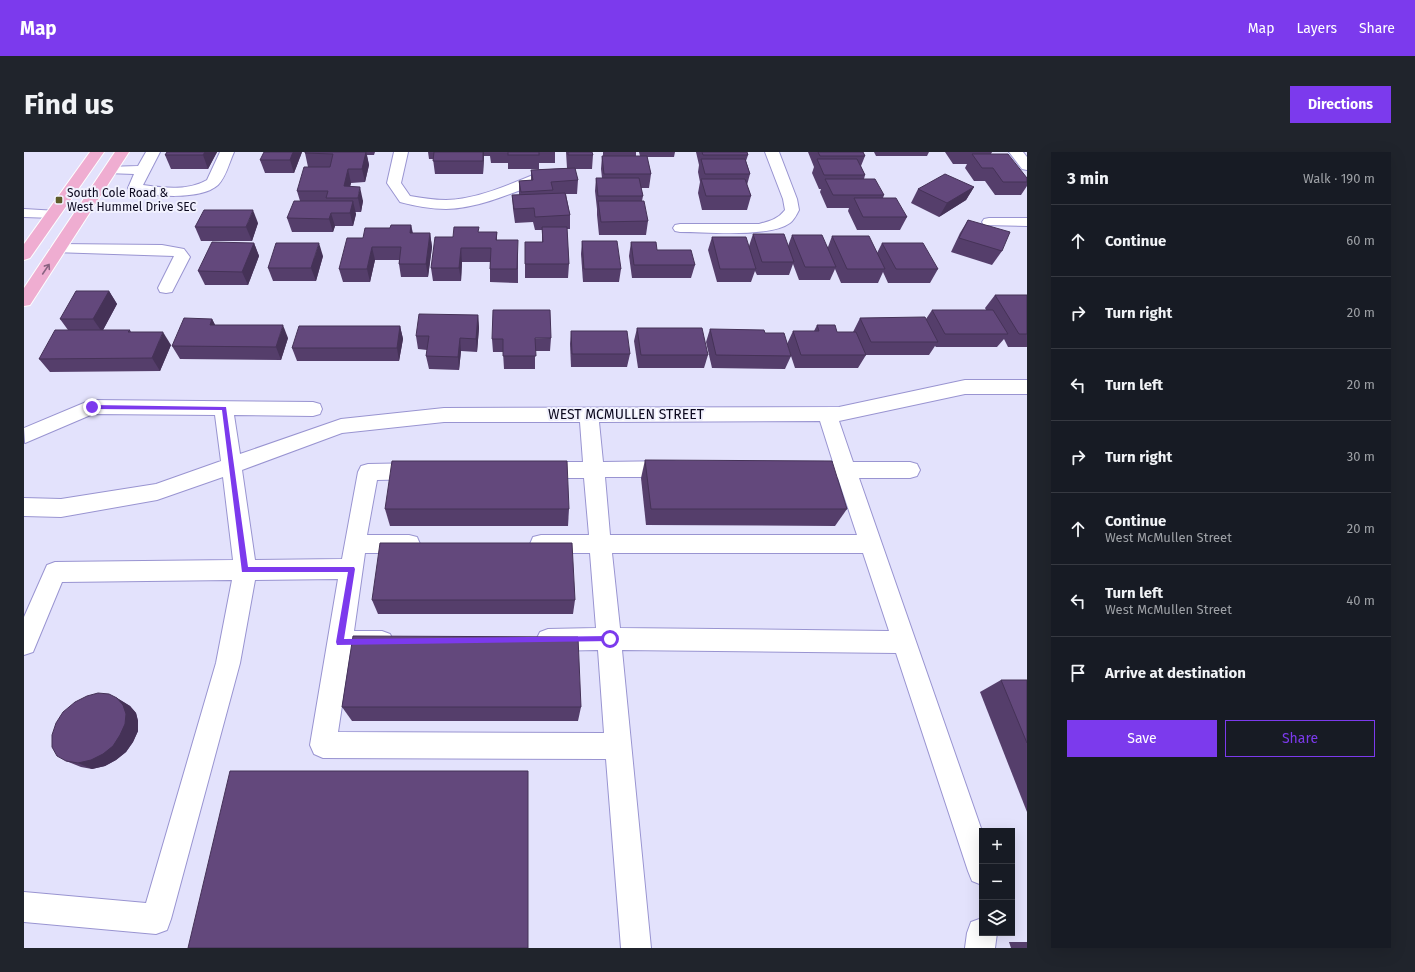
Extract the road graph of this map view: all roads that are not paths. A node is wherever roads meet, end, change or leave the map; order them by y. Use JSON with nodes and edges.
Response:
{"nodes":[{"id":1,"x":97,"y":152,"type":"edge"},
{"id":2,"x":122,"y":152,"type":"edge"},
{"id":3,"x":153,"y":152,"type":"edge"},
{"id":4,"x":227,"y":152,"type":"edge"},
{"id":5,"x":401,"y":152,"type":"edge"},
{"id":6,"x":772,"y":152,"type":"edge"},
{"id":7,"x":1016,"y":152,"type":"edge"},
{"id":8,"x":1027,"y":166,"type":"edge"},
{"id":9,"x":562,"y":169,"type":"edge"},
{"id":10,"x":111,"y":170,"type":"junction"},
{"id":11,"x":143,"y":170,"type":"junction"},
{"id":12,"x":24,"y":213,"type":"edge"},
{"id":13,"x":53,"y":214,"type":"junction"},
{"id":14,"x":989,"y":222,"type":"dead end"},
{"id":15,"x":1027,"y":222,"type":"edge"},
{"id":16,"x":680,"y":228,"type":"dead end"},
{"id":17,"x":58,"y":249,"type":"junction"},
{"id":18,"x":24,"y":255,"type":"edge"},
{"id":19,"x":166,"y":288,"type":"dead end"},
{"id":20,"x":24,"y":301,"type":"edge"},
{"id":21,"x":1027,"y":387,"type":"edge"},
{"id":22,"x":224,"y":408,"type":"junction"},
{"id":23,"x":313,"y":409,"type":"dead end"},
{"id":24,"x":589,"y":414,"type":"junction"},
{"id":25,"x":827,"y":414,"type":"junction"},
{"id":26,"x":25,"y":436,"type":"edge"},
{"id":27,"x":231,"y":466,"type":"junction"},
{"id":28,"x":595,"y":469,"type":"junction"},
{"id":29,"x":517,"y":470,"type":"edge"},
{"id":30,"x":689,"y":470,"type":"edge"},
{"id":31,"x":783,"y":470,"type":"edge"},
{"id":32,"x":845,"y":470,"type":"junction"},
{"id":33,"x":910,"y":470,"type":"dead end"},
{"id":34,"x":438,"y":471,"type":"edge"},
{"id":35,"x":24,"y":507,"type":"edge"},
{"id":36,"x":355,"y":544,"type":"junction"},
{"id":37,"x":427,"y":544,"type":"edge"},
{"id":38,"x":522,"y":544,"type":"edge"},
{"id":39,"x":602,"y":544,"type":"junction"},
{"id":40,"x":870,"y":544,"type":"junction"},
{"id":41,"x":351,"y":569,"type":"junction"},
{"id":42,"x":245,"y":570,"type":"junction"},
{"id":43,"x":610,"y":639,"type":"junction"},
{"id":44,"x":530,"y":640,"type":"edge"},
{"id":45,"x":340,"y":642,"type":"junction"},
{"id":46,"x":403,"y":642,"type":"edge"},
{"id":47,"x":904,"y":642,"type":"junction"},
{"id":48,"x":24,"y":644,"type":"edge"},
{"id":49,"x":619,"y":746,"type":"junction"},
{"id":50,"x":980,"y":864,"type":"edge"},
{"id":51,"x":24,"y":907,"type":"edge"},
{"id":52,"x":982,"y":936,"type":"edge"},
{"id":53,"x":636,"y":948,"type":"edge"},
{"id":54,"x":980,"y":948,"type":"edge"}],
"edges":[{"from":1,"to":13,"type":"main road"},
{"from":2,"to":10,"type":"main road"},
{"from":3,"to":11,"type":"street"},
{"from":4,"to":11,"type":"street"},
{"from":5,"to":9,"type":"street"},
{"from":6,"to":16,"type":"street"},
{"from":7,"to":8,"type":"street"},
{"from":10,"to":11,"type":"street"},
{"from":10,"to":17,"type":"main road"},
{"from":12,"to":13,"type":"street"},
{"from":13,"to":18,"type":"main road"},
{"from":14,"to":15,"type":"street"},
{"from":17,"to":19,"type":"street"},
{"from":20,"to":17,"type":"main road","one_way":true},
{"from":21,"to":25,"type":"street","name":"WEST MCMULLEN STREET"},
{"from":22,"to":23,"type":"street"},
{"from":22,"to":26,"type":"street"},
{"from":22,"to":27,"type":"street"},
{"from":24,"to":25,"type":"street","name":"WEST MCMULLEN STREET"},
{"from":24,"to":27,"type":"street","name":"WEST MCMULLEN STREET"},
{"from":24,"to":28,"type":"street"},
{"from":25,"to":32,"type":"street"},
{"from":27,"to":35,"type":"street","name":"WEST MCMULLEN STREET"},
{"from":27,"to":42,"type":"street"},
{"from":28,"to":29,"type":"street"},
{"from":28,"to":30,"type":"street"},
{"from":28,"to":39,"type":"street"},
{"from":31,"to":32,"type":"street"},
{"from":32,"to":33,"type":"street"},
{"from":32,"to":40,"type":"street"},
{"from":34,"to":36,"type":"street"},
{"from":36,"to":37,"type":"street"},
{"from":36,"to":41,"type":"street"},
{"from":38,"to":39,"type":"street"},
{"from":39,"to":40,"type":"street"},
{"from":39,"to":43,"type":"street"},
{"from":40,"to":47,"type":"street"},
{"from":41,"to":42,"type":"street"},
{"from":41,"to":45,"type":"street"},
{"from":42,"to":48,"type":"street"},
{"from":42,"to":51,"type":"street"},
{"from":43,"to":44,"type":"street"},
{"from":43,"to":47,"type":"street"},
{"from":43,"to":49,"type":"street"},
{"from":45,"to":46,"type":"street"},
{"from":45,"to":49,"type":"street"},
{"from":47,"to":50,"type":"street"},
{"from":49,"to":53,"type":"street"},
{"from":52,"to":54,"type":"street"}]}
